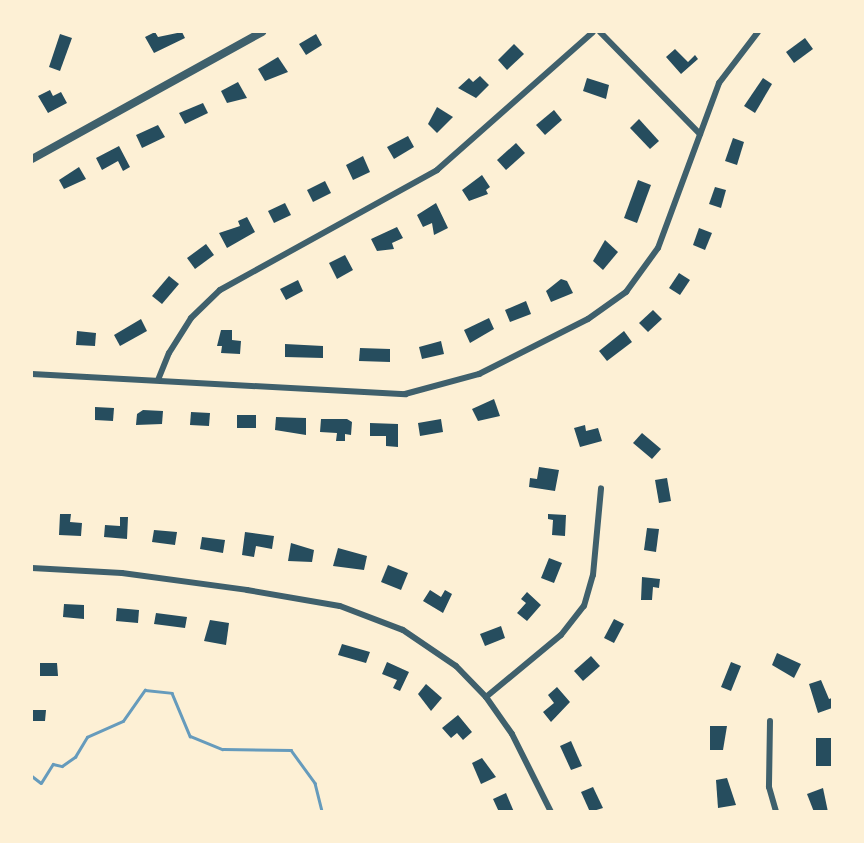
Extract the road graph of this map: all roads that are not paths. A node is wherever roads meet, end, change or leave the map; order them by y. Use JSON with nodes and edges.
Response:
{"nodes":[{"id":1,"x":262,"y":32,"type":"edge"},
{"id":2,"x":593,"y":32,"type":"edge"},
{"id":3,"x":600,"y":32,"type":"edge"},
{"id":4,"x":758,"y":32,"type":"edge"},
{"id":5,"x":700,"y":134,"type":"junction"},
{"id":6,"x":32,"y":159,"type":"edge"},
{"id":7,"x":32,"y":374,"type":"edge"},
{"id":8,"x":158,"y":380,"type":"junction"},
{"id":9,"x":601,"y":488,"type":"dead end"},
{"id":10,"x":32,"y":568,"type":"edge"},
{"id":11,"x":486,"y":697,"type":"junction"},
{"id":12,"x":770,"y":722,"type":"dead end"},
{"id":13,"x":551,"y":811,"type":"edge"},
{"id":14,"x":776,"y":811,"type":"edge"}],
"edges":[{"from":1,"to":6,"type":"street"},
{"from":2,"to":8,"type":"street"},
{"from":3,"to":5,"type":"street"},
{"from":4,"to":5,"type":"street"},
{"from":5,"to":8,"type":"street"},
{"from":7,"to":8,"type":"street"},
{"from":9,"to":11,"type":"street"},
{"from":10,"to":11,"type":"street"},
{"from":11,"to":13,"type":"street"},
{"from":12,"to":14,"type":"street"}]}
